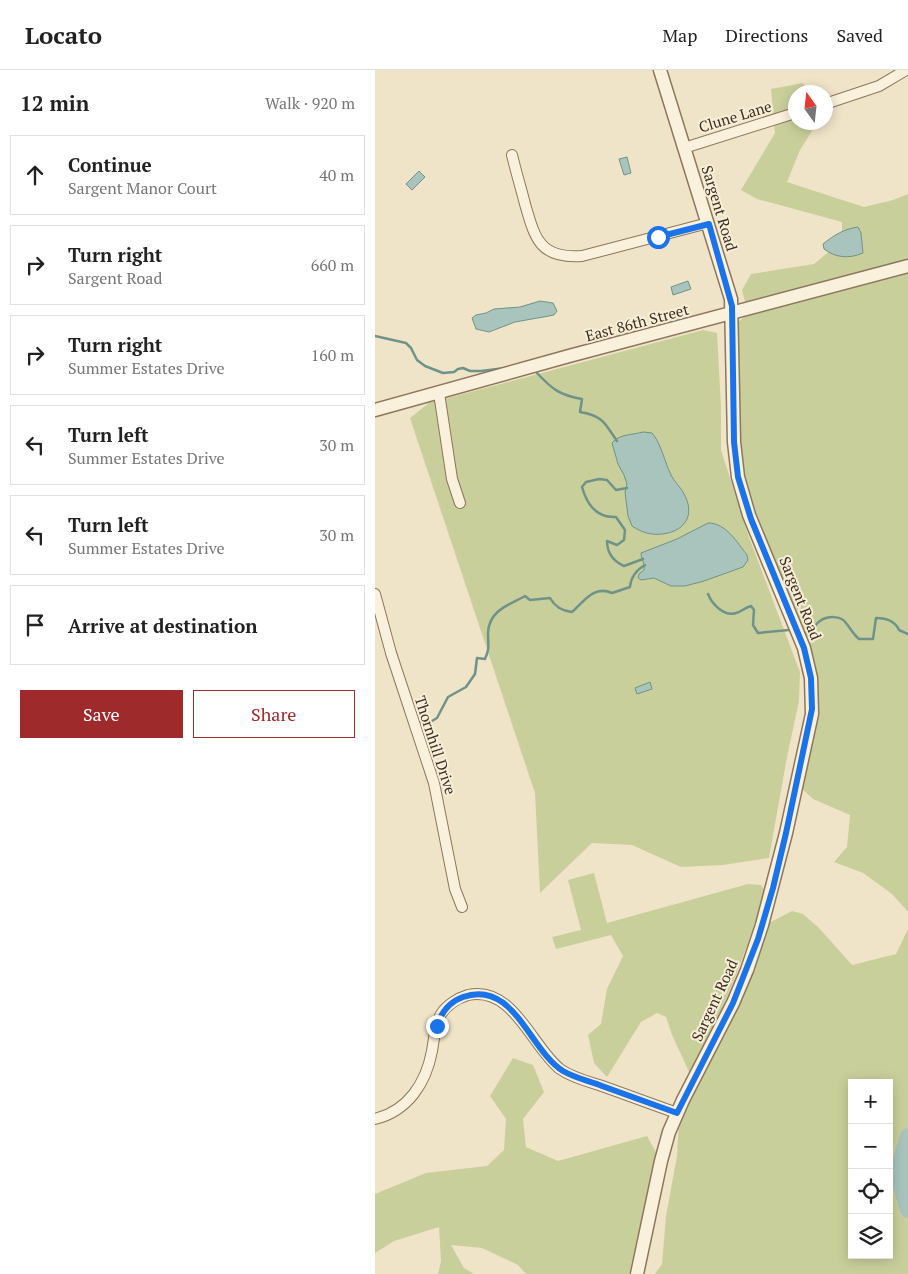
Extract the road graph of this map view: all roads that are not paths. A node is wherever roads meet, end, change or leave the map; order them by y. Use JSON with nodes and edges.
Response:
{"nodes":[{"id":1,"x":660,"y":70,"type":"edge"},
{"id":2,"x":906,"y":70,"type":"edge"},
{"id":3,"x":833,"y":101,"type":"edge"},
{"id":4,"x":788,"y":115,"type":"edge"},
{"id":5,"x":684,"y":148,"type":"junction"},
{"id":6,"x":512,"y":155,"type":"dead end"},
{"id":7,"x":709,"y":224,"type":"junction"},
{"id":8,"x":908,"y":266,"type":"edge"},
{"id":9,"x":731,"y":314,"type":"junction"},
{"id":10,"x":439,"y":393,"type":"junction"},
{"id":11,"x":375,"y":410,"type":"edge"},
{"id":12,"x":460,"y":502,"type":"dead end"},
{"id":13,"x":375,"y":594,"type":"edge"},
{"id":14,"x":462,"y":907,"type":"dead end"},
{"id":15,"x":677,"y":1113,"type":"junction"},
{"id":16,"x":375,"y":1119,"type":"edge"},
{"id":17,"x":637,"y":1274,"type":"edge"}],
"edges":[{"from":1,"to":5,"type":"street","name":"Sargent Road"},
{"from":2,"to":3,"type":"street"},
{"from":4,"to":5,"type":"street","name":"Clune Lane"},
{"from":5,"to":7,"type":"street","name":"Sargent Road"},
{"from":6,"to":7,"type":"street"},
{"from":7,"to":9,"type":"street","name":"Sargent Road"},
{"from":8,"to":9,"type":"street","name":"East 86th Street"},
{"from":9,"to":10,"type":"street","name":"East 86th Street"},
{"from":9,"to":15,"type":"street","name":"Sargent Road"},
{"from":10,"to":11,"type":"street","name":"East 86th Street"},
{"from":10,"to":12,"type":"street"},
{"from":13,"to":14,"type":"street","name":"Thornhill Drive"},
{"from":15,"to":16,"type":"street"},
{"from":15,"to":17,"type":"street","name":"Sargent Road"}]}
